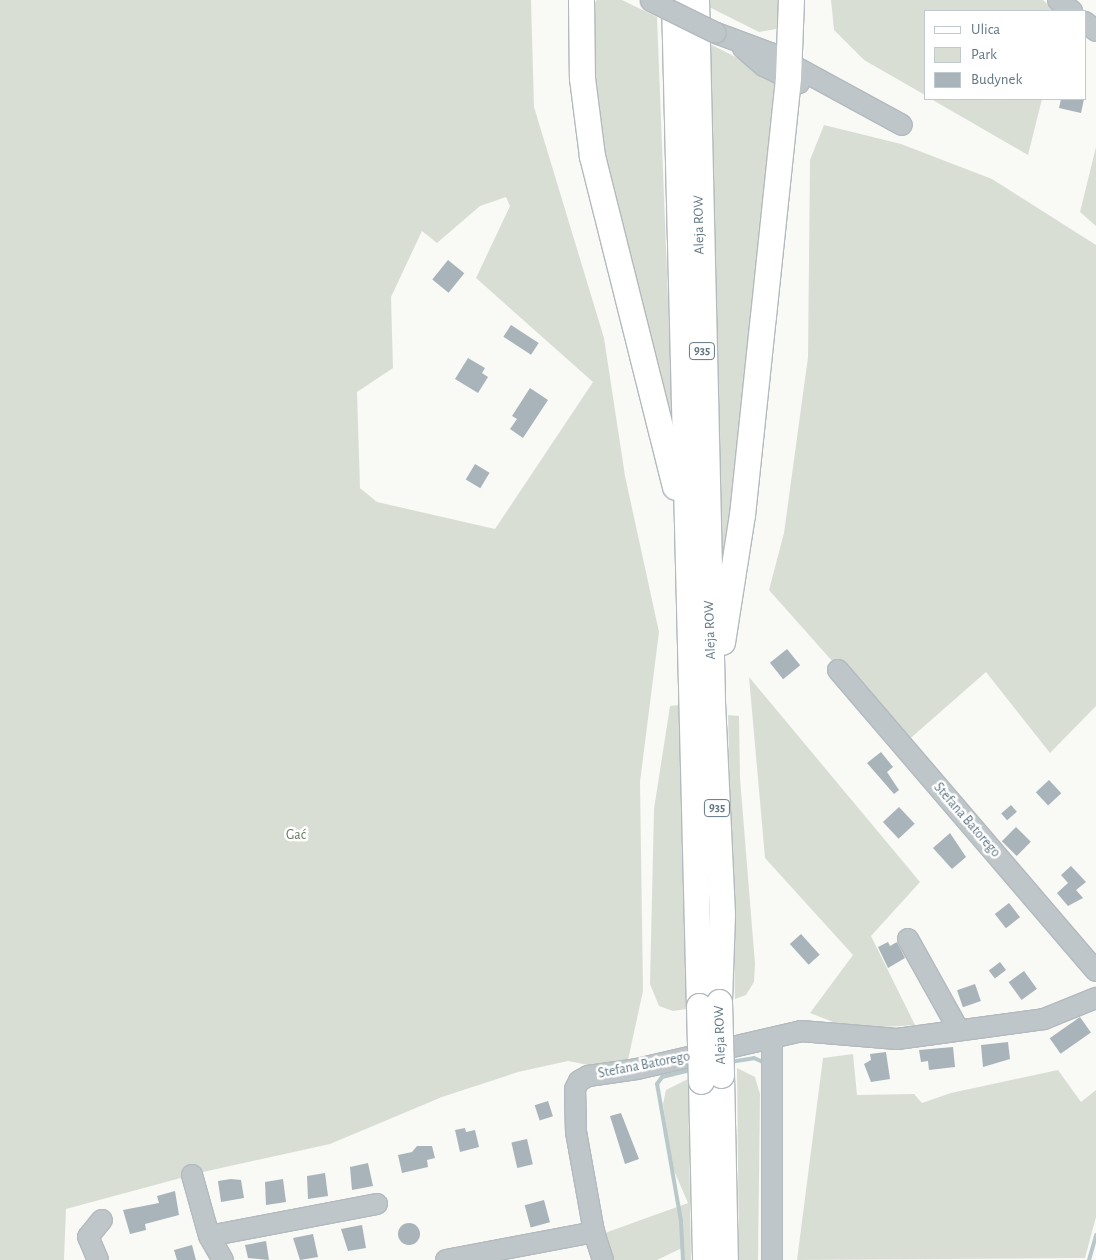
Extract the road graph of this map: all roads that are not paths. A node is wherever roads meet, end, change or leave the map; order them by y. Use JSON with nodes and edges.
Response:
{"nodes":[{"id":1,"x":581,"y":0,"type":"edge"},
{"id":2,"x":658,"y":0,"type":"edge"},
{"id":3,"x":696,"y":0,"type":"edge"},
{"id":4,"x":791,"y":0,"type":"edge"},
{"id":5,"x":1058,"y":0,"type":"edge"},
{"id":6,"x":1071,"y":10,"type":"edge"},
{"id":7,"x":1086,"y":23,"type":"edge"},
{"id":8,"x":1096,"y":31,"type":"edge"},
{"id":9,"x":788,"y":70,"type":"junction"},
{"id":10,"x":686,"y":531,"type":"junction"},
{"id":11,"x":838,"y":670,"type":"dead end"},
{"id":12,"x":712,"y":702,"type":"junction"},
{"id":13,"x":908,"y":939,"type":"dead end"},
{"id":14,"x":1096,"y":971,"type":"edge"},
{"id":15,"x":1096,"y":998,"type":"edge"},
{"id":16,"x":709,"y":1004,"type":"junction"},
{"id":17,"x":958,"y":1030,"type":"junction"},
{"id":18,"x":772,"y":1038,"type":"junction"},
{"id":19,"x":711,"y":1078,"type":"junction"},
{"id":20,"x":192,"y":1175,"type":"dead end"},
{"id":21,"x":377,"y":1204,"type":"dead end"},
{"id":22,"x":102,"y":1220,"type":"dead end"},
{"id":23,"x":594,"y":1232,"type":"junction"},
{"id":24,"x":209,"y":1236,"type":"junction"},
{"id":25,"x":98,"y":1260,"type":"edge"},
{"id":26,"x":223,"y":1260,"type":"edge"},
{"id":27,"x":446,"y":1260,"type":"edge"},
{"id":28,"x":603,"y":1260,"type":"edge"},
{"id":29,"x":705,"y":1260,"type":"edge"},
{"id":30,"x":725,"y":1260,"type":"edge"},
{"id":31,"x":772,"y":1260,"type":"edge"}],
"edges":[{"from":1,"to":10,"type":"main road"},
{"from":2,"to":9,"type":"street","bridge":true},
{"from":2,"to":10,"type":"main road","name":"Aleja ROW","number":"935"},
{"from":3,"to":12,"type":"main road","name":"Aleja ROW","number":"935"},
{"from":4,"to":9,"type":"main road"},
{"from":5,"to":6,"type":"street"},
{"from":7,"to":8,"type":"street"},
{"from":9,"to":9,"type":"street"},
{"from":9,"to":12,"type":"main road"},
{"from":10,"to":16,"type":"main road","name":"Aleja ROW","number":"935"},
{"from":11,"to":14,"type":"street","name":"Stefana Batorego"},
{"from":12,"to":16,"type":"main road","name":"Aleja ROW","number":"935"},
{"from":13,"to":17,"type":"street"},
{"from":15,"to":17,"type":"street","name":"Stefana Batorego"},
{"from":16,"to":19,"type":"main road","name":"Aleja ROW","number":"935","bridge":true},
{"from":17,"to":18,"type":"street","name":"Stefana Batorego"},
{"from":18,"to":23,"type":"street","name":"Stefana Batorego"},
{"from":18,"to":31,"type":"street"},
{"from":19,"to":29,"type":"main road","name":"Aleja ROW","number":"935"},
{"from":19,"to":30,"type":"main road","name":"Aleja ROW","number":"935"},
{"from":20,"to":24,"type":"street"},
{"from":21,"to":24,"type":"street"},
{"from":22,"to":25,"type":"street"},
{"from":23,"to":27,"type":"street"},
{"from":23,"to":28,"type":"street","name":"Stefana Batorego"},
{"from":24,"to":26,"type":"street"}]}
